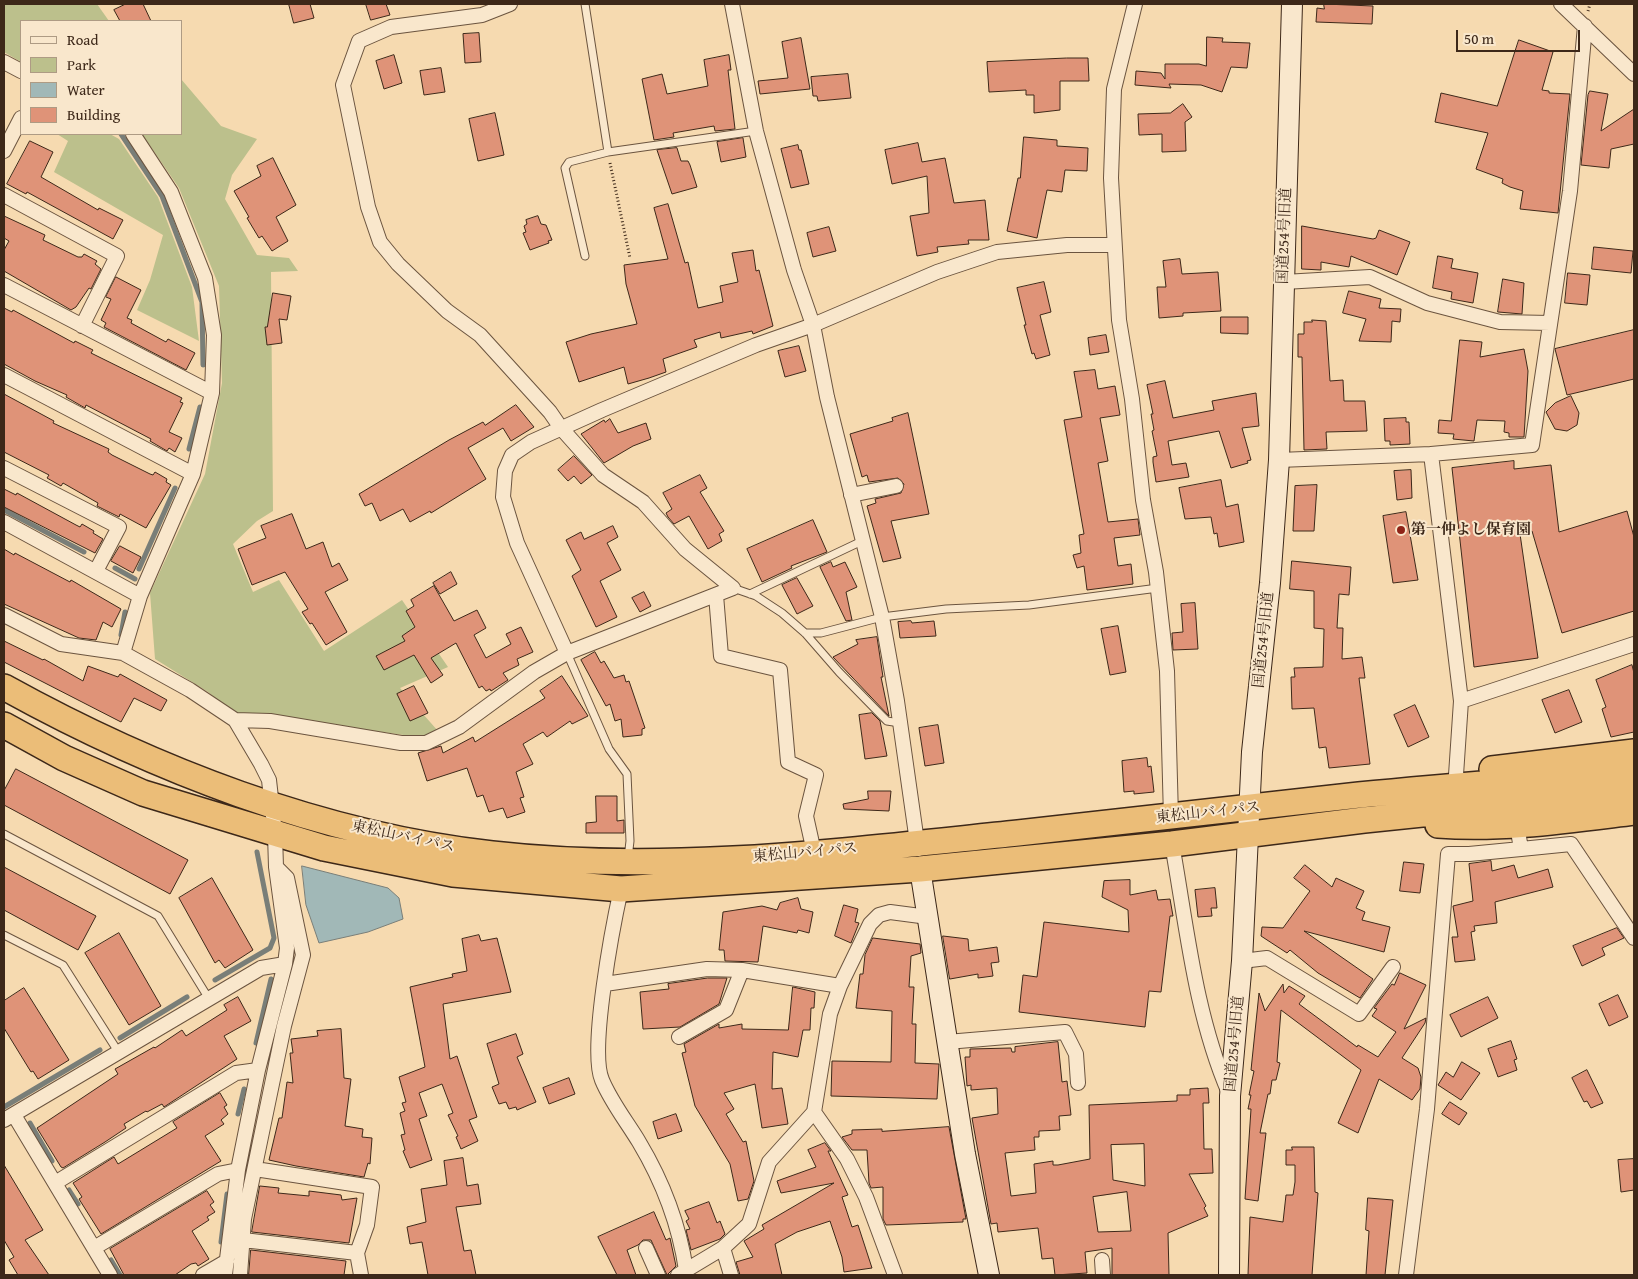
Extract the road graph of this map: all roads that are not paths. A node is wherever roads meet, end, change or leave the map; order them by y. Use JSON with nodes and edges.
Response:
{"nodes":[{"id":1,"x":510,"y":4,"type":"edge"},
{"id":2,"x":586,"y":4,"type":"edge"},
{"id":3,"x":732,"y":4,"type":"edge"},
{"id":4,"x":1135,"y":4,"type":"edge"},
{"id":5,"x":1292,"y":4,"type":"edge"},
{"id":6,"x":1561,"y":4,"type":"edge"},
{"id":7,"x":1586,"y":26,"type":"junction"},
{"id":8,"x":4,"y":62,"type":"edge"},
{"id":9,"x":20,"y":70,"type":"edge"},
{"id":10,"x":1634,"y":74,"type":"edge"},
{"id":11,"x":20,"y":120,"type":"edge"},
{"id":12,"x":756,"y":131,"type":"junction"},
{"id":13,"x":134,"y":135,"type":"edge"},
{"id":14,"x":4,"y":151,"type":"edge"},
{"id":15,"x":608,"y":152,"type":"junction"},
{"id":16,"x":4,"y":195,"type":"edge"},
{"id":17,"x":1114,"y":245,"type":"junction"},
{"id":18,"x":585,"y":256,"type":"dead end"},
{"id":19,"x":1284,"y":282,"type":"junction"},
{"id":20,"x":4,"y":285,"type":"edge"},
{"id":21,"x":1550,"y":323,"type":"junction"},
{"id":22,"x":813,"y":325,"type":"junction"},
{"id":23,"x":82,"y":326,"type":"junction"},
{"id":24,"x":4,"y":375,"type":"edge"},
{"id":25,"x":212,"y":393,"type":"junction"},
{"id":26,"x":561,"y":428,"type":"junction"},
{"id":27,"x":1431,"y":454,"type":"junction"},
{"id":28,"x":1279,"y":460,"type":"junction"},
{"id":29,"x":4,"y":468,"type":"edge"},
{"id":30,"x":192,"y":474,"type":"junction"},
{"id":31,"x":896,"y":486,"type":"dead end"},
{"id":32,"x":851,"y":495,"type":"junction"},
{"id":33,"x":4,"y":522,"type":"edge"},
{"id":34,"x":862,"y":541,"type":"junction"},
{"id":35,"x":96,"y":570,"type":"junction"},
{"id":36,"x":733,"y":588,"type":"junction"},
{"id":37,"x":1158,"y":588,"type":"junction"},
{"id":38,"x":750,"y":594,"type":"junction"},
{"id":39,"x":716,"y":595,"type":"junction"},
{"id":40,"x":140,"y":596,"type":"junction"},
{"id":41,"x":4,"y":615,"type":"edge"},
{"id":42,"x":882,"y":617,"type":"junction"},
{"id":43,"x":805,"y":633,"type":"junction"},
{"id":44,"x":1634,"y":644,"type":"edge"},
{"id":45,"x":123,"y":652,"type":"junction"},
{"id":46,"x":567,"y":653,"type":"junction"},
{"id":47,"x":4,"y":687,"type":"edge"},
{"id":48,"x":1461,"y":701,"type":"junction"},
{"id":49,"x":235,"y":720,"type":"junction"},
{"id":50,"x":900,"y":722,"type":"junction"},
{"id":51,"x":4,"y":725,"type":"edge"},
{"id":52,"x":1634,"y":752,"type":"edge"},
{"id":53,"x":1634,"y":771,"type":"edge"},
{"id":54,"x":1456,"y":775,"type":"junction"},
{"id":55,"x":1634,"y":792,"type":"edge"},
{"id":56,"x":1360,"y":795,"type":"junction"},
{"id":57,"x":270,"y":806,"type":"junction"},
{"id":58,"x":1248,"y":809,"type":"junction"},
{"id":59,"x":1634,"y":812,"type":"edge"},
{"id":60,"x":1171,"y":817,"type":"junction"},
{"id":61,"x":1364,"y":820,"type":"junction"},
{"id":62,"x":1517,"y":825,"type":"junction"},
{"id":63,"x":4,"y":834,"type":"edge"},
{"id":64,"x":275,"y":834,"type":"junction"},
{"id":65,"x":1247,"y":836,"type":"junction"},
{"id":66,"x":917,"y":843,"type":"junction"},
{"id":67,"x":1172,"y":844,"type":"junction"},
{"id":68,"x":1520,"y":849,"type":"junction"},
{"id":69,"x":814,"y":852,"type":"junction"},
{"id":70,"x":627,"y":863,"type":"junction"},
{"id":71,"x":276,"y":868,"type":"junction"},
{"id":72,"x":920,"y":869,"type":"junction"},
{"id":73,"x":621,"y":889,"type":"junction"},
{"id":74,"x":928,"y":917,"type":"junction"},
{"id":75,"x":4,"y":935,"type":"edge"},
{"id":76,"x":1634,"y":938,"type":"edge"},
{"id":77,"x":1242,"y":961,"type":"junction"},
{"id":78,"x":285,"y":964,"type":"junction"},
{"id":79,"x":1393,"y":967,"type":"dead end"},
{"id":80,"x":742,"y":970,"type":"junction"},
{"id":81,"x":605,"y":984,"type":"junction"},
{"id":82,"x":840,"y":986,"type":"junction"},
{"id":83,"x":209,"y":999,"type":"junction"},
{"id":84,"x":679,"y":1037,"type":"dead end"},
{"id":85,"x":947,"y":1042,"type":"junction"},
{"id":86,"x":119,"y":1053,"type":"junction"},
{"id":87,"x":258,"y":1070,"type":"junction"},
{"id":88,"x":1078,"y":1083,"type":"dead end"},
{"id":89,"x":1230,"y":1096,"type":"junction"},
{"id":90,"x":814,"y":1112,"type":"junction"},
{"id":91,"x":9,"y":1117,"type":"edge"},
{"id":92,"x":255,"y":1169,"type":"junction"},
{"id":93,"x":238,"y":1170,"type":"junction"},
{"id":94,"x":55,"y":1183,"type":"junction"},
{"id":95,"x":243,"y":1240,"type":"junction"},
{"id":96,"x":94,"y":1248,"type":"junction"},
{"id":97,"x":646,"y":1248,"type":"dead end"},
{"id":98,"x":723,"y":1248,"type":"junction"},
{"id":99,"x":357,"y":1253,"type":"junction"},
{"id":100,"x":1102,"y":1260,"type":"dead end"},
{"id":101,"x":226,"y":1268,"type":"edge"},
{"id":102,"x":682,"y":1273,"type":"edge"},
{"id":103,"x":110,"y":1275,"type":"edge"},
{"id":104,"x":203,"y":1275,"type":"edge"},
{"id":105,"x":240,"y":1275,"type":"edge"},
{"id":106,"x":361,"y":1275,"type":"edge"},
{"id":107,"x":658,"y":1275,"type":"edge"},
{"id":108,"x":731,"y":1275,"type":"edge"},
{"id":109,"x":894,"y":1275,"type":"edge"},
{"id":110,"x":989,"y":1275,"type":"edge"},
{"id":111,"x":1103,"y":1275,"type":"edge"},
{"id":112,"x":1229,"y":1275,"type":"edge"},
{"id":113,"x":1406,"y":1275,"type":"edge"}],
"edges":[{"from":1,"to":26,"type":"street"},
{"from":2,"to":15,"type":"lane"},
{"from":3,"to":12,"type":"street"},
{"from":4,"to":17,"type":"street"},
{"from":5,"to":19,"type":"street","name":"国道254号旧道"},
{"from":6,"to":7,"type":"street"},
{"from":7,"to":10,"type":"street"},
{"from":7,"to":21,"type":"street"},
{"from":8,"to":9,"type":"street"},
{"from":11,"to":14,"type":"street"},
{"from":12,"to":15,"type":"lane"},
{"from":12,"to":22,"type":"street"},
{"from":13,"to":25,"type":"street"},
{"from":15,"to":18,"type":"lane"},
{"from":16,"to":23,"type":"street"},
{"from":17,"to":22,"type":"street"},
{"from":17,"to":37,"type":"street"},
{"from":19,"to":21,"type":"street"},
{"from":19,"to":28,"type":"street","name":"国道254号旧道"},
{"from":20,"to":23,"type":"street"},
{"from":21,"to":27,"type":"street"},
{"from":22,"to":26,"type":"street"},
{"from":22,"to":32,"type":"street"},
{"from":23,"to":25,"type":"street"},
{"from":24,"to":30,"type":"street"},
{"from":25,"to":30,"type":"street"},
{"from":26,"to":36,"type":"street"},
{"from":26,"to":46,"type":"street"},
{"from":27,"to":28,"type":"street"},
{"from":27,"to":48,"type":"street"},
{"from":28,"to":58,"type":"street","name":"国道254号旧道"},
{"from":29,"to":35,"type":"street"},
{"from":30,"to":40,"type":"street"},
{"from":31,"to":32,"type":"street"},
{"from":32,"to":34,"type":"street"},
{"from":33,"to":35,"type":"street"},
{"from":34,"to":38,"type":"lane"},
{"from":34,"to":42,"type":"street"},
{"from":35,"to":40,"type":"street"},
{"from":36,"to":38,"type":"lane"},
{"from":36,"to":39,"type":"street"},
{"from":37,"to":42,"type":"lane"},
{"from":37,"to":60,"type":"street"},
{"from":38,"to":43,"type":"lane"},
{"from":39,"to":46,"type":"street"},
{"from":39,"to":69,"type":"street"},
{"from":40,"to":45,"type":"street"},
{"from":41,"to":45,"type":"street"},
{"from":42,"to":43,"type":"lane"},
{"from":42,"to":50,"type":"street"},
{"from":43,"to":50,"type":"lane"},
{"from":44,"to":48,"type":"street"},
{"from":45,"to":49,"type":"street"},
{"from":46,"to":49,"type":"street"},
{"from":46,"to":70,"type":"lane"},
{"from":47,"to":57,"type":"highway","name":"東松山バイパス"},
{"from":48,"to":54,"type":"street"},
{"from":49,"to":57,"type":"street"},
{"from":50,"to":66,"type":"street"},
{"from":51,"to":64,"type":"highway","name":"東松山バイパス"},
{"from":52,"to":54,"type":"highway"},
{"from":53,"to":56,"type":"highway","name":"東松山バイパス"},
{"from":54,"to":56,"type":"highway"},
{"from":55,"to":61,"type":"highway","name":"東松山バイパス"},
{"from":56,"to":58,"type":"highway","name":"東松山バイパス"},
{"from":57,"to":64,"type":"street"},
{"from":57,"to":70,"type":"highway","name":"東松山バイパス"},
{"from":58,"to":60,"type":"highway","name":"東松山バイパス"},
{"from":58,"to":65,"type":"street","name":"国道254号旧道"},
{"from":59,"to":62,"type":"highway"},
{"from":60,"to":66,"type":"highway","name":"東松山バイパス"},
{"from":61,"to":62,"type":"highway"},
{"from":61,"to":65,"type":"highway","name":"東松山バイパス"},
{"from":62,"to":68,"type":"street"},
{"from":63,"to":83,"type":"lane"},
{"from":64,"to":71,"type":"street"},
{"from":64,"to":73,"type":"highway","name":"東松山バイパス"},
{"from":65,"to":67,"type":"highway","name":"東松山バイパス"},
{"from":65,"to":77,"type":"street","name":"国道254号旧道"},
{"from":66,"to":69,"type":"highway","name":"東松山バイパス"},
{"from":66,"to":72,"type":"street"},
{"from":67,"to":72,"type":"highway","name":"東松山バイパス"},
{"from":67,"to":89,"type":"street"},
{"from":68,"to":76,"type":"street"},
{"from":68,"to":113,"type":"street"},
{"from":69,"to":70,"type":"highway","name":"東松山バイパス"},
{"from":71,"to":78,"type":"street"},
{"from":71,"to":92,"type":"street"},
{"from":72,"to":73,"type":"highway","name":"東松山バイパス"},
{"from":72,"to":74,"type":"street"},
{"from":73,"to":81,"type":"street"},
{"from":74,"to":82,"type":"street"},
{"from":74,"to":85,"type":"street"},
{"from":75,"to":86,"type":"lane"},
{"from":77,"to":79,"type":"street"},
{"from":77,"to":89,"type":"street","name":"国道254号旧道"},
{"from":78,"to":83,"type":"street"},
{"from":78,"to":87,"type":"street"},
{"from":80,"to":81,"type":"street"},
{"from":80,"to":82,"type":"street"},
{"from":80,"to":84,"type":"street"},
{"from":81,"to":102,"type":"street"},
{"from":82,"to":90,"type":"street"},
{"from":83,"to":86,"type":"street"},
{"from":85,"to":88,"type":"street"},
{"from":85,"to":110,"type":"street"},
{"from":86,"to":91,"type":"street"},
{"from":87,"to":93,"type":"street"},
{"from":87,"to":94,"type":"street"},
{"from":89,"to":112,"type":"street","name":"国道254号旧道"},
{"from":90,"to":98,"type":"street"},
{"from":90,"to":109,"type":"street"},
{"from":91,"to":94,"type":"street"},
{"from":92,"to":95,"type":"street"},
{"from":92,"to":99,"type":"street"},
{"from":93,"to":96,"type":"street"},
{"from":93,"to":101,"type":"street"},
{"from":94,"to":96,"type":"street"},
{"from":95,"to":99,"type":"street"},
{"from":95,"to":105,"type":"street"},
{"from":96,"to":103,"type":"street"},
{"from":97,"to":107,"type":"street"},
{"from":98,"to":102,"type":"street"},
{"from":98,"to":108,"type":"street"},
{"from":99,"to":106,"type":"street"},
{"from":100,"to":111,"type":"street"},
{"from":101,"to":104,"type":"street"}]}
